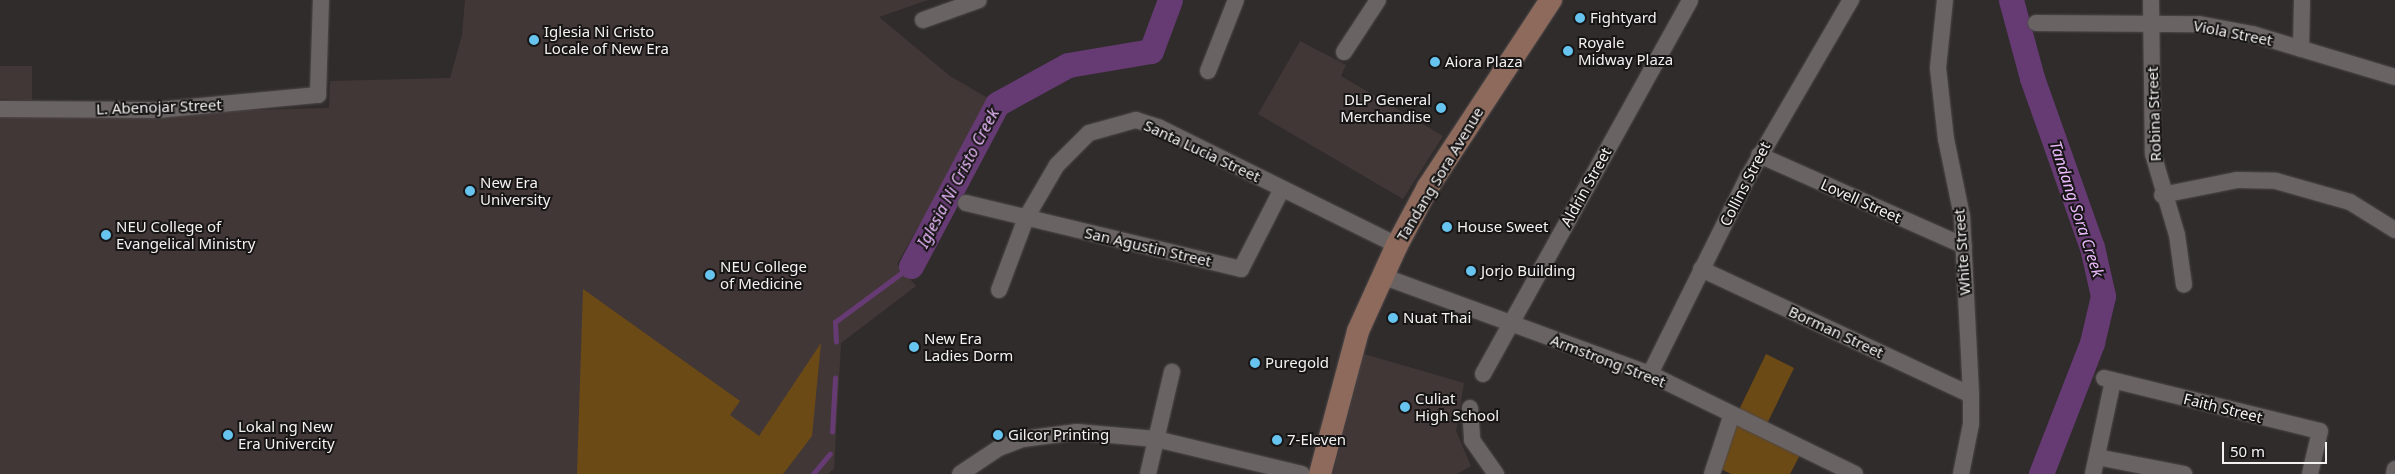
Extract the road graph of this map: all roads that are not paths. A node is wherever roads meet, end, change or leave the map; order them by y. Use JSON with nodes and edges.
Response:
{"nodes":[{"id":1,"x":321,"y":0,"type":"edge"},
{"id":2,"x":979,"y":0,"type":"edge"},
{"id":3,"x":1236,"y":0,"type":"edge"},
{"id":4,"x":1378,"y":0,"type":"edge"},
{"id":5,"x":1551,"y":0,"type":"edge"},
{"id":6,"x":1690,"y":0,"type":"edge"},
{"id":7,"x":1851,"y":0,"type":"edge"},
{"id":8,"x":1944,"y":0,"type":"edge"},
{"id":9,"x":2151,"y":0,"type":"edge"},
{"id":10,"x":2302,"y":0,"type":"edge"},
{"id":11,"x":923,"y":20,"type":"dead end"},
{"id":12,"x":2036,"y":23,"type":"dead end"},
{"id":13,"x":2152,"y":24,"type":"junction"},
{"id":14,"x":2301,"y":49,"type":"junction"},
{"id":15,"x":1344,"y":52,"type":"dead end"},
{"id":16,"x":1208,"y":71,"type":"dead end"},
{"id":17,"x":2395,"y":77,"type":"edge"},
{"id":18,"x":0,"y":110,"type":"edge"},
{"id":19,"x":1759,"y":155,"type":"junction"},
{"id":20,"x":1282,"y":189,"type":"junction"},
{"id":21,"x":2162,"y":195,"type":"junction"},
{"id":22,"x":966,"y":203,"type":"dead end"},
{"id":23,"x":1026,"y":218,"type":"junction"},
{"id":24,"x":2395,"y":230,"type":"edge"},
{"id":25,"x":1397,"y":245,"type":"junction"},
{"id":26,"x":1964,"y":246,"type":"junction"},
{"id":27,"x":1702,"y":269,"type":"junction"},
{"id":28,"x":1382,"y":276,"type":"junction"},
{"id":29,"x":2184,"y":285,"type":"dead end"},
{"id":30,"x":999,"y":290,"type":"dead end"},
{"id":31,"x":1507,"y":323,"type":"junction"},
{"id":32,"x":1172,"y":372,"type":"dead end"},
{"id":33,"x":1483,"y":374,"type":"dead end"},
{"id":34,"x":1650,"y":374,"type":"junction"},
{"id":35,"x":1971,"y":395,"type":"junction"},
{"id":36,"x":1470,"y":408,"type":"dead end"},
{"id":37,"x":1732,"y":414,"type":"junction"},
{"id":38,"x":1156,"y":439,"type":"junction"},
{"id":39,"x":2097,"y":457,"type":"junction"},
{"id":40,"x":2395,"y":470,"type":"edge"},
{"id":41,"x":960,"y":474,"type":"edge"},
{"id":42,"x":1148,"y":474,"type":"edge"},
{"id":43,"x":1302,"y":474,"type":"edge"},
{"id":44,"x":1320,"y":474,"type":"edge"},
{"id":45,"x":1496,"y":474,"type":"edge"},
{"id":46,"x":1712,"y":474,"type":"edge"},
{"id":47,"x":1855,"y":474,"type":"edge"},
{"id":48,"x":1961,"y":474,"type":"edge"},
{"id":49,"x":2093,"y":474,"type":"edge"},
{"id":50,"x":2184,"y":474,"type":"edge"},
{"id":51,"x":2310,"y":474,"type":"edge"},
{"id":52,"x":2394,"y":474,"type":"edge"}],
"edges":[{"from":1,"to":18,"type":"street","name":"L. Abenojar Street"},
{"from":2,"to":11,"type":"street"},
{"from":3,"to":16,"type":"street"},
{"from":4,"to":15,"type":"street"},
{"from":5,"to":25,"type":"main road","name":"Tandang Sora Avenue"},
{"from":6,"to":31,"type":"street","name":"Aldrin Street"},
{"from":7,"to":19,"type":"street","name":"Collins Street"},
{"from":8,"to":26,"type":"street","name":"White Street"},
{"from":9,"to":13,"type":"street","name":"Robina Street"},
{"from":10,"to":14,"type":"street"},
{"from":12,"to":13,"type":"street","name":"Viola Street"},
{"from":13,"to":14,"type":"street","name":"Viola Street"},
{"from":13,"to":21,"type":"street","name":"Robina Street"},
{"from":14,"to":17,"type":"street","name":"Viola Street"},
{"from":19,"to":26,"type":"street","name":"Lovell Street"},
{"from":19,"to":27,"type":"street","name":"Collins Street"},
{"from":20,"to":23,"type":"street","name":"San Agustin Street"},
{"from":20,"to":23,"type":"street","name":"Santa Lucia Street"},
{"from":20,"to":25,"type":"street","name":"Santa Lucia Street"},
{"from":21,"to":24,"type":"street"},
{"from":21,"to":29,"type":"street","name":"Robina Street"},
{"from":22,"to":23,"type":"street","name":"San Agustin Street"},
{"from":23,"to":30,"type":"street","name":"Santa Lucia Street"},
{"from":25,"to":28,"type":"main road","name":"Tandang Sora Avenue"},
{"from":26,"to":35,"type":"street","name":"White Street"},
{"from":27,"to":34,"type":"street","name":"Collins Street"},
{"from":27,"to":35,"type":"street","name":"Borman Street"},
{"from":28,"to":31,"type":"street","name":"Armstrong Street"},
{"from":28,"to":44,"type":"main road","name":"Tandang Sora Avenue"},
{"from":31,"to":33,"type":"street","name":"Aldrin Street"},
{"from":31,"to":34,"type":"street","name":"Armstrong Street"},
{"from":32,"to":38,"type":"street"},
{"from":34,"to":37,"type":"street","name":"Armstrong Street"},
{"from":35,"to":48,"type":"street","name":"White Street"},
{"from":36,"to":45,"type":"street"},
{"from":37,"to":46,"type":"street"},
{"from":37,"to":47,"type":"street","name":"Armstrong Street"},
{"from":38,"to":41,"type":"street"},
{"from":38,"to":42,"type":"street"},
{"from":38,"to":43,"type":"street"},
{"from":39,"to":49,"type":"street","name":"Faith Street"},
{"from":39,"to":50,"type":"street"},
{"from":39,"to":51,"type":"street","name":"Faith Street"},
{"from":40,"to":52,"type":"street"}]}
